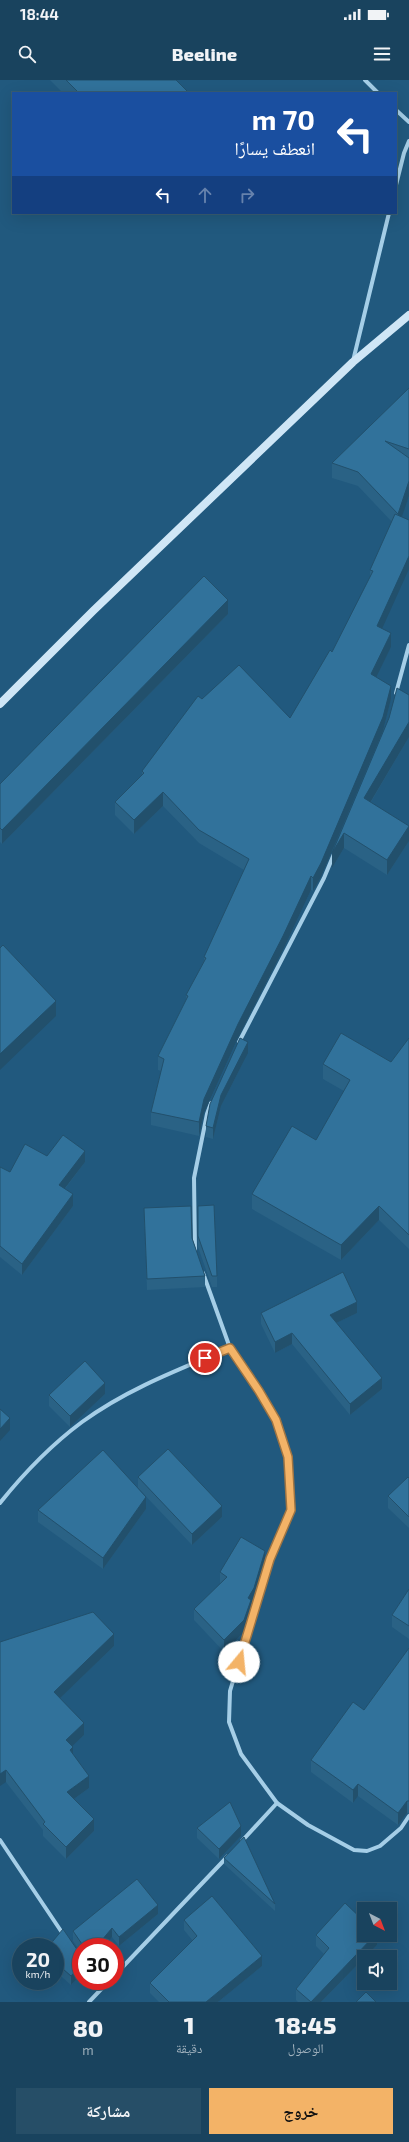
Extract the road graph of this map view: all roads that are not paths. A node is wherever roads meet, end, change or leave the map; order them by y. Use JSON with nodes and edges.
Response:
{"nodes":[{"id":1,"x":364,"y":80,"type":"edge"},
{"id":2,"x":377,"y":92,"type":"edge"},
{"id":3,"x":397,"y":111,"type":"edge"},
{"id":4,"x":409,"y":122,"type":"edge"},
{"id":5,"x":409,"y":141,"type":"edge"},
{"id":6,"x":397,"y":181,"type":"edge"},
{"id":7,"x":389,"y":214,"type":"edge"},
{"id":8,"x":409,"y":315,"type":"edge"},
{"id":9,"x":353,"y":362,"type":"junction"},
{"id":10,"x":409,"y":645,"type":"edge"},
{"id":11,"x":396,"y":696,"type":"edge"},
{"id":12,"x":0,"y":704,"type":"edge"},
{"id":13,"x":335,"y":851,"type":"edge"},
{"id":14,"x":238,"y":1046,"type":"edge"},
{"id":15,"x":213,"y":1100,"type":"edge"},
{"id":16,"x":197,"y":1255,"type":"edge"},
{"id":17,"x":202,"y":1269,"type":"edge"},
{"id":18,"x":230,"y":1348,"type":"junction"},
{"id":19,"x":0,"y":1504,"type":"edge"},
{"id":20,"x":277,"y":1803,"type":"junction"},
{"id":21,"x":409,"y":1816,"type":"edge"},
{"id":22,"x":0,"y":1840,"type":"edge"},
{"id":23,"x":240,"y":1843,"type":"edge"},
{"id":24,"x":234,"y":1849,"type":"edge"},
{"id":25,"x":68,"y":1940,"type":"edge"},
{"id":26,"x":124,"y":1965,"type":"edge"},
{"id":27,"x":100,"y":1990,"type":"edge"},
{"id":28,"x":89,"y":2002,"type":"edge"}],
"edges":[{"from":1,"to":2,"type":"street"},
{"from":3,"to":4,"type":"street"},
{"from":5,"to":6,"type":"street"},
{"from":7,"to":9,"type":"street"},
{"from":8,"to":9,"type":"main road"},
{"from":9,"to":12,"type":"main road"},
{"from":10,"to":11,"type":"street"},
{"from":13,"to":14,"type":"street"},
{"from":15,"to":16,"type":"street"},
{"from":17,"to":18,"type":"street"},
{"from":18,"to":19,"type":"street"},
{"from":18,"to":20,"type":"street"},
{"from":20,"to":21,"type":"street"},
{"from":20,"to":23,"type":"street"},
{"from":22,"to":25,"type":"street"},
{"from":24,"to":26,"type":"street"},
{"from":27,"to":28,"type":"street"}]}
